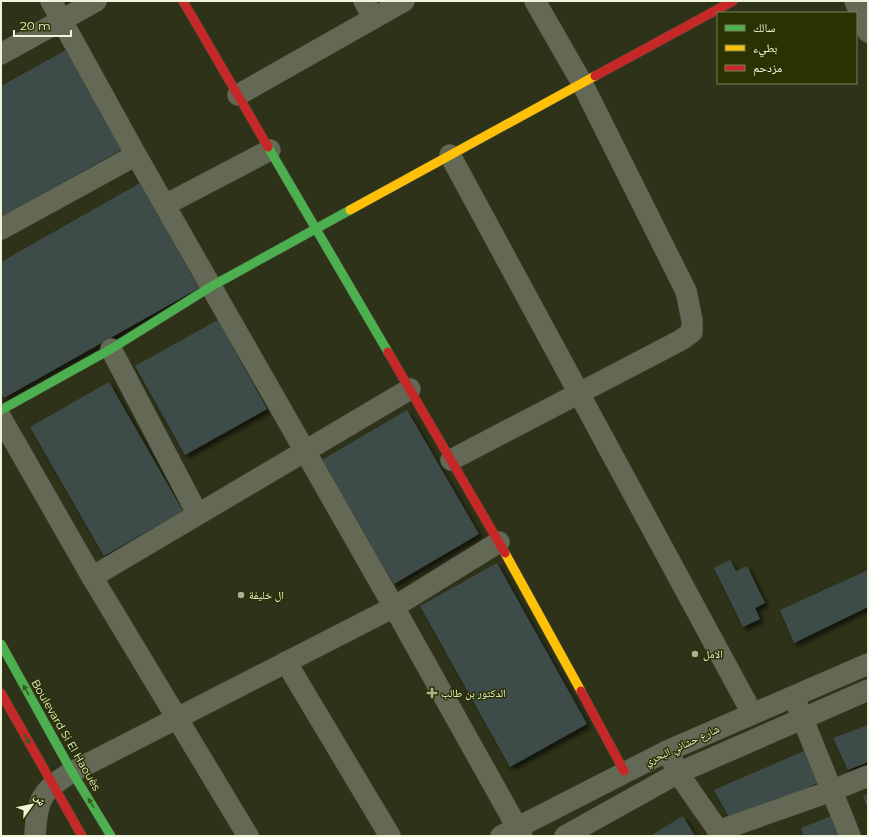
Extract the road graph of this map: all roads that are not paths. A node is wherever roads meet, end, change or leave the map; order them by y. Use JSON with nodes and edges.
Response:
{"nodes":[{"id":1,"x":51,"y":1,"type":"edge"},
{"id":2,"x":96,"y":1,"type":"edge"},
{"id":3,"x":183,"y":1,"type":"edge"},
{"id":4,"x":404,"y":1,"type":"edge"},
{"id":5,"x":535,"y":1,"type":"edge"},
{"id":6,"x":733,"y":1,"type":"edge"},
{"id":7,"x":855,"y":1,"type":"edge"},
{"id":8,"x":369,"y":9,"type":"edge"},
{"id":9,"x":62,"y":21,"type":"junction"},
{"id":10,"x":868,"y":32,"type":"edge"},
{"id":11,"x":1,"y":54,"type":"edge"},
{"id":12,"x":582,"y":83,"type":"junction"},
{"id":13,"x":238,"y":95,"type":"junction"},
{"id":14,"x":270,"y":150,"type":"junction"},
{"id":15,"x":136,"y":155,"type":"junction"},
{"id":16,"x":450,"y":155,"type":"junction"},
{"id":17,"x":165,"y":206,"type":"junction"},
{"id":18,"x":316,"y":228,"type":"junction"},
{"id":19,"x":1,"y":229,"type":"edge"},
{"id":20,"x":212,"y":286,"type":"junction"},
{"id":21,"x":111,"y":349,"type":"junction"},
{"id":22,"x":410,"y":389,"type":"junction"},
{"id":23,"x":581,"y":393,"type":"junction"},
{"id":24,"x":1,"y":410,"type":"edge"},
{"id":25,"x":1,"y":418,"type":"edge"},
{"id":26,"x":304,"y":451,"type":"junction"},
{"id":27,"x":451,"y":460,"type":"junction"},
{"id":28,"x":197,"y":513,"type":"junction"},
{"id":29,"x":499,"y":542,"type":"junction"},
{"id":30,"x":92,"y":577,"type":"junction"},
{"id":31,"x":394,"y":607,"type":"junction"},
{"id":32,"x":1,"y":644,"type":"edge"},
{"id":33,"x":286,"y":662,"type":"junction"},
{"id":34,"x":868,"y":664,"type":"edge"},
{"id":35,"x":868,"y":690,"type":"edge"},
{"id":36,"x":1,"y":693,"type":"edge"},
{"id":37,"x":794,"y":697,"type":"junction"},
{"id":38,"x":752,"y":713,"type":"junction"},
{"id":39,"x":177,"y":718,"type":"junction"},
{"id":40,"x":802,"y":719,"type":"junction"},
{"id":41,"x":667,"y":751,"type":"junction"},
{"id":42,"x":624,"y":771,"type":"junction"},
{"id":43,"x":72,"y":772,"type":"junction"},
{"id":44,"x":678,"y":773,"type":"junction"},
{"id":45,"x":868,"y":776,"type":"edge"},
{"id":46,"x":52,"y":784,"type":"junction"},
{"id":47,"x":831,"y":791,"type":"junction"},
{"id":48,"x":513,"y":833,"type":"edge"},
{"id":49,"x":720,"y":833,"type":"edge"},
{"id":50,"x":35,"y":836,"type":"edge"},
{"id":51,"x":82,"y":836,"type":"edge"},
{"id":52,"x":111,"y":836,"type":"edge"},
{"id":53,"x":248,"y":836,"type":"edge"},
{"id":54,"x":390,"y":836,"type":"edge"},
{"id":55,"x":565,"y":836,"type":"edge"},
{"id":56,"x":850,"y":836,"type":"edge"}],
"edges":[{"from":1,"to":9,"type":"street"},
{"from":2,"to":9,"type":"street"},
{"from":3,"to":13,"type":"street"},
{"from":4,"to":8,"type":"street"},
{"from":5,"to":12,"type":"street"},
{"from":6,"to":12,"type":"street"},
{"from":7,"to":10,"type":"street"},
{"from":8,"to":13,"type":"street"},
{"from":9,"to":11,"type":"street"},
{"from":9,"to":15,"type":"street"},
{"from":12,"to":16,"type":"street"},
{"from":12,"to":23,"type":"street"},
{"from":13,"to":14,"type":"street"},
{"from":14,"to":17,"type":"street"},
{"from":14,"to":18,"type":"street"},
{"from":15,"to":17,"type":"street"},
{"from":15,"to":19,"type":"street"},
{"from":16,"to":18,"type":"street"},
{"from":16,"to":23,"type":"street"},
{"from":17,"to":20,"type":"street"},
{"from":18,"to":20,"type":"street"},
{"from":18,"to":22,"type":"street"},
{"from":20,"to":21,"type":"street"},
{"from":20,"to":26,"type":"street"},
{"from":21,"to":24,"type":"street"},
{"from":21,"to":28,"type":"street"},
{"from":22,"to":26,"type":"street"},
{"from":22,"to":27,"type":"street"},
{"from":23,"to":27,"type":"street"},
{"from":23,"to":38,"type":"street"},
{"from":25,"to":30,"type":"street"},
{"from":26,"to":28,"type":"street"},
{"from":26,"to":31,"type":"street"},
{"from":27,"to":29,"type":"street"},
{"from":28,"to":30,"type":"street"},
{"from":29,"to":31,"type":"street"},
{"from":29,"to":42,"type":"street"},
{"from":30,"to":39,"type":"street"},
{"from":31,"to":33,"type":"street"},
{"from":31,"to":48,"type":"street"},
{"from":43,"to":32,"type":"street","name":"Boulevard Si El Haouès","one_way":true},
{"from":33,"to":39,"type":"street"},
{"from":33,"to":54,"type":"street"},
{"from":34,"to":37,"type":"street","name":"شارع حشاني البحري"},
{"from":35,"to":40,"type":"street"},
{"from":36,"to":46,"type":"street","one_way":true},
{"from":37,"to":38,"type":"street","name":"شارع حشاني البحري"},
{"from":37,"to":40,"type":"street"},
{"from":38,"to":41,"type":"street","name":"شارع حشاني البحري"},
{"from":39,"to":43,"type":"street"},
{"from":39,"to":53,"type":"street"},
{"from":40,"to":44,"type":"street"},
{"from":40,"to":47,"type":"street"},
{"from":41,"to":42,"type":"street","name":"شارع حشاني البحري"},
{"from":41,"to":44,"type":"street"},
{"from":42,"to":48,"type":"street","name":"شارع حشاني البحري"},
{"from":43,"to":46,"type":"street"},
{"from":52,"to":43,"type":"street","name":"Boulevard Si El Haouès","one_way":true},
{"from":44,"to":49,"type":"street"},
{"from":44,"to":55,"type":"street"},
{"from":45,"to":47,"type":"street"},
{"from":46,"to":50,"type":"street"},
{"from":46,"to":51,"type":"street"},
{"from":47,"to":49,"type":"street"},
{"from":47,"to":56,"type":"street"}]}
